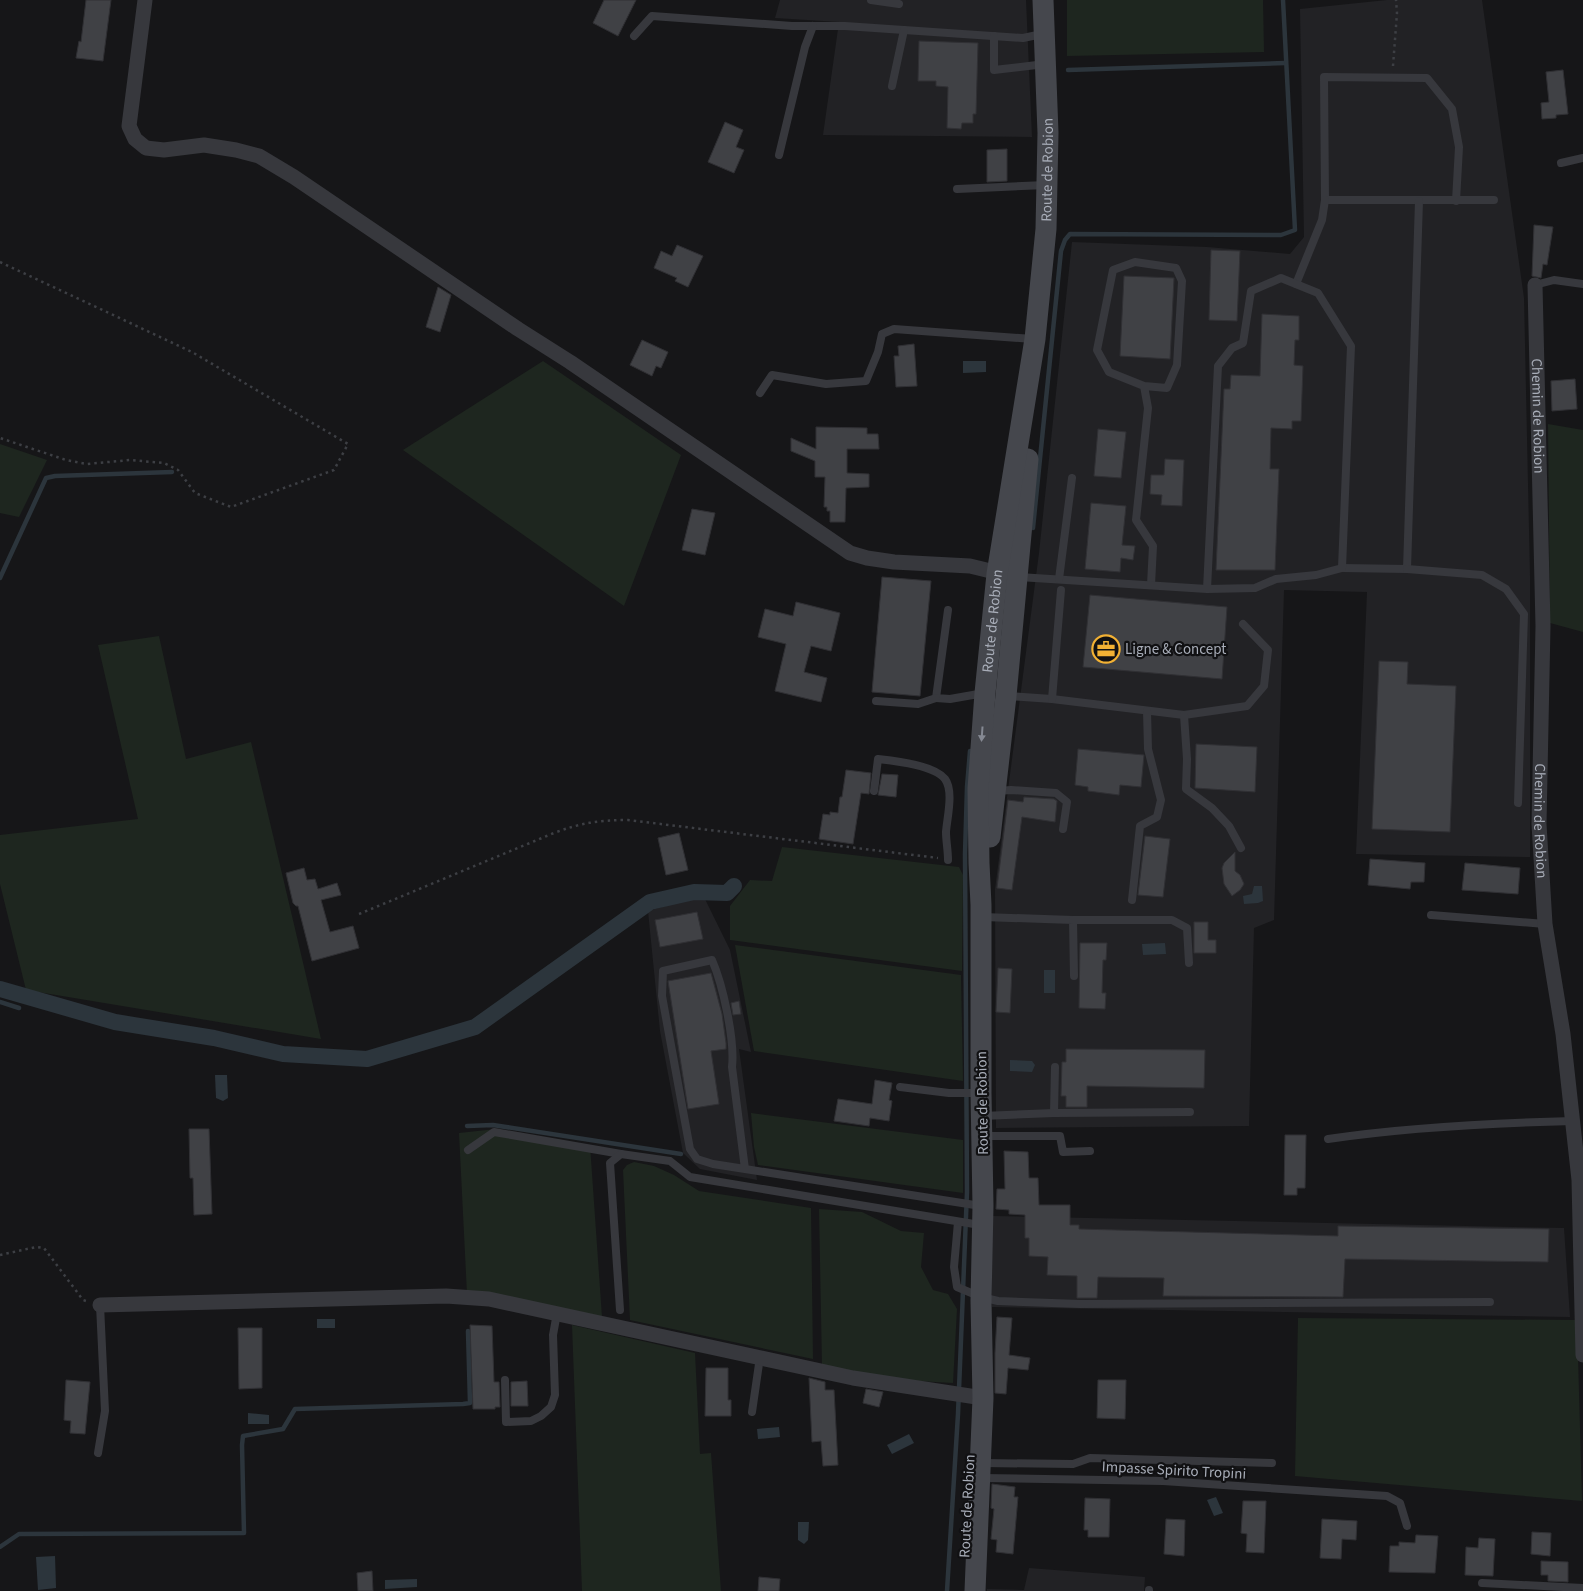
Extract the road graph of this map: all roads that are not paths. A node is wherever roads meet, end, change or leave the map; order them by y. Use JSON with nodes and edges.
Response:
{"nodes":[{"id":1,"x":145,"y":0,"type":"edge"},
{"id":2,"x":871,"y":0,"type":"edge"},
{"id":3,"x":1043,"y":0,"type":"edge"},
{"id":4,"x":898,"y":4,"type":"dead end"},
{"id":5,"x":813,"y":26,"type":"junction"},
{"id":6,"x":904,"y":30,"type":"junction"},
{"id":7,"x":1044,"y":33,"type":"junction"},
{"id":8,"x":634,"y":36,"type":"dead end"},
{"id":9,"x":994,"y":36,"type":"junction"},
{"id":10,"x":1046,"y":64,"type":"junction"},
{"id":11,"x":892,"y":86,"type":"dead end"},
{"id":12,"x":779,"y":155,"type":"dead end"},
{"id":13,"x":1583,"y":158,"type":"edge"},
{"id":14,"x":1561,"y":163,"type":"dead end"},
{"id":15,"x":1048,"y":185,"type":"junction"},
{"id":16,"x":957,"y":189,"type":"dead end"},
{"id":17,"x":1326,"y":200,"type":"junction"},
{"id":18,"x":1456,"y":200,"type":"junction"},
{"id":19,"x":1494,"y":200,"type":"dead end"},
{"id":20,"x":1419,"y":201,"type":"junction"},
{"id":21,"x":1296,"y":284,"type":"junction"},
{"id":22,"x":1583,"y":284,"type":"edge"},
{"id":23,"x":1535,"y":285,"type":"joint"},
{"id":24,"x":1034,"y":339,"type":"junction"},
{"id":25,"x":1144,"y":386,"type":"junction"},
{"id":26,"x":760,"y":393,"type":"dead end"},
{"id":27,"x":1072,"y":478,"type":"dead end"},
{"id":28,"x":1011,"y":483,"type":"junction"},
{"id":29,"x":1010,"y":548,"type":"dead end"},
{"id":30,"x":1342,"y":568,"type":"junction"},
{"id":31,"x":1407,"y":569,"type":"junction"},
{"id":32,"x":1007,"y":573,"type":"junction"},
{"id":33,"x":1059,"y":579,"type":"junction"},
{"id":34,"x":1152,"y":585,"type":"junction"},
{"id":35,"x":1207,"y":589,"type":"junction"},
{"id":36,"x":1061,"y":590,"type":"dead end"},
{"id":37,"x":948,"y":610,"type":"dead end"},
{"id":38,"x":1243,"y":624,"type":"dead end"},
{"id":39,"x":995,"y":695,"type":"junction"},
{"id":40,"x":936,"y":698,"type":"junction"},
{"id":41,"x":1052,"y":699,"type":"junction"},
{"id":42,"x":876,"y":702,"type":"dead end"},
{"id":43,"x":1147,"y":711,"type":"junction"},
{"id":44,"x":1184,"y":715,"type":"junction"},
{"id":45,"x":874,"y":791,"type":"dead end"},
{"id":46,"x":995,"y":791,"type":"junction"},
{"id":47,"x":1518,"y":803,"type":"dead end"},
{"id":48,"x":1063,"y":829,"type":"dead end"},
{"id":49,"x":1241,"y":848,"type":"dead end"},
{"id":50,"x":948,"y":860,"type":"road end"},
{"id":51,"x":1132,"y":900,"type":"dead end"},
{"id":52,"x":981,"y":911,"type":"junction"},
{"id":53,"x":1432,"y":915,"type":"dead end"},
{"id":54,"x":1073,"y":920,"type":"junction"},
{"id":55,"x":1545,"y":924,"type":"junction"},
{"id":56,"x":1190,"y":963,"type":"dead end"},
{"id":57,"x":1074,"y":976,"type":"dead end"},
{"id":58,"x":1055,"y":1067,"type":"dead end"},
{"id":59,"x":900,"y":1087,"type":"dead end"},
{"id":60,"x":981,"y":1093,"type":"junction"},
{"id":61,"x":1190,"y":1112,"type":"dead end"},
{"id":62,"x":1054,"y":1113,"type":"junction"},
{"id":63,"x":1573,"y":1121,"type":"junction"},
{"id":64,"x":982,"y":1126,"type":"junction"},
{"id":65,"x":1328,"y":1139,"type":"dead end"},
{"id":66,"x":468,"y":1150,"type":"dead end"},
{"id":67,"x":1090,"y":1151,"type":"dead end"},
{"id":68,"x":621,"y":1154,"type":"junction"},
{"id":69,"x":745,"y":1169,"type":"junction"},
{"id":70,"x":1581,"y":1180,"type":"edge"},
{"id":71,"x":983,"y":1216,"type":"junction"},
{"id":72,"x":958,"y":1222,"type":"junction"},
{"id":73,"x":981,"y":1299,"type":"junction"},
{"id":74,"x":1490,"y":1302,"type":"dead end"},
{"id":75,"x":100,"y":1305,"type":"joint"},
{"id":76,"x":620,"y":1310,"type":"dead end"},
{"id":77,"x":557,"y":1313,"type":"junction"},
{"id":78,"x":1583,"y":1355,"type":"edge"},
{"id":79,"x":760,"y":1357,"type":"junction"},
{"id":80,"x":505,"y":1380,"type":"dead end"},
{"id":81,"x":978,"y":1397,"type":"junction"},
{"id":82,"x":752,"y":1412,"type":"dead end"},
{"id":83,"x":98,"y":1453,"type":"dead end"},
{"id":84,"x":1272,"y":1463,"type":"dead end"},
{"id":85,"x":977,"y":1473,"type":"junction"},
{"id":86,"x":1407,"y":1526,"type":"dead end"},
{"id":87,"x":1482,"y":1584,"type":"dead end"},
{"id":88,"x":1583,"y":1588,"type":"edge"},
{"id":89,"x":971,"y":1591,"type":"edge"}],
"edges":[{"from":1,"to":32,"type":"street"},
{"from":2,"to":4,"type":"lane"},
{"from":3,"to":7,"type":"main road","name":"Route de Robion"},
{"from":5,"to":6,"type":"lane"},
{"from":5,"to":8,"type":"lane"},
{"from":5,"to":12,"type":"lane"},
{"from":6,"to":9,"type":"lane"},
{"from":6,"to":11,"type":"lane"},
{"from":7,"to":9,"type":"lane"},
{"from":7,"to":10,"type":"main road","name":"Route de Robion"},
{"from":9,"to":10,"type":"lane"},
{"from":10,"to":15,"type":"main road","name":"Route de Robion"},
{"from":13,"to":14,"type":"lane"},
{"from":15,"to":16,"type":"lane"},
{"from":15,"to":24,"type":"main road","name":"Route de Robion"},
{"from":17,"to":18,"type":"lane"},
{"from":17,"to":20,"type":"lane"},
{"from":17,"to":21,"type":"lane"},
{"from":18,"to":19,"type":"lane"},
{"from":18,"to":20,"type":"lane"},
{"from":20,"to":31,"type":"lane"},
{"from":21,"to":30,"type":"lane"},
{"from":21,"to":35,"type":"lane"},
{"from":22,"to":23,"type":"lane"},
{"from":23,"to":55,"type":"street","name":"Chemin de Robion"},
{"from":24,"to":26,"type":"lane"},
{"from":24,"to":28,"type":"main road","name":"Route de Robion"},
{"from":24,"to":32,"type":"main road","name":"Route de Robion"},
{"from":25,"to":25,"type":"lane"},
{"from":25,"to":34,"type":"lane"},
{"from":27,"to":33,"type":"lane"},
{"from":28,"to":29,"type":"lane"},
{"from":28,"to":32,"type":"main road","name":"Route de Robion"},
{"from":30,"to":31,"type":"lane"},
{"from":30,"to":35,"type":"lane"},
{"from":31,"to":47,"type":"lane"},
{"from":32,"to":33,"type":"lane"},
{"from":32,"to":39,"type":"main road","name":"Route de Robion"},
{"from":32,"to":39,"type":"main road","name":"Route de Robion"},
{"from":33,"to":34,"type":"lane"},
{"from":34,"to":35,"type":"lane"},
{"from":36,"to":41,"type":"lane"},
{"from":37,"to":40,"type":"lane"},
{"from":38,"to":44,"type":"lane"},
{"from":39,"to":40,"type":"lane"},
{"from":39,"to":41,"type":"lane"},
{"from":39,"to":46,"type":"main road","name":"Route de Robion"},
{"from":39,"to":52,"type":"main road","name":"Route de Robion","one_way":true},
{"from":40,"to":42,"type":"lane"},
{"from":41,"to":43,"type":"lane"},
{"from":43,"to":44,"type":"lane"},
{"from":43,"to":51,"type":"lane"},
{"from":44,"to":49,"type":"lane"},
{"from":45,"to":50,"type":"lane"},
{"from":46,"to":48,"type":"lane"},
{"from":46,"to":52,"type":"main road","name":"Route de Robion"},
{"from":52,"to":54,"type":"lane"},
{"from":52,"to":60,"type":"main road","name":"Route de Robion"},
{"from":53,"to":55,"type":"lane"},
{"from":54,"to":56,"type":"lane"},
{"from":54,"to":57,"type":"lane"},
{"from":55,"to":63,"type":"street","name":"Chemin de Robion"},
{"from":58,"to":62,"type":"lane"},
{"from":59,"to":60,"type":"lane"},
{"from":60,"to":64,"type":"main road","name":"Route de Robion"},
{"from":61,"to":62,"type":"lane"},
{"from":62,"to":64,"type":"lane"},
{"from":63,"to":65,"type":"lane"},
{"from":63,"to":70,"type":"street","name":"Chemin de Robion"},
{"from":64,"to":67,"type":"lane"},
{"from":64,"to":71,"type":"main road","name":"Route de Robion"},
{"from":66,"to":68,"type":"lane"},
{"from":68,"to":72,"type":"lane"},
{"from":68,"to":76,"type":"lane"},
{"from":69,"to":69,"type":"lane"},
{"from":69,"to":71,"type":"lane"},
{"from":70,"to":78,"type":"street","name":"Chemin de Robion"},
{"from":71,"to":72,"type":"lane"},
{"from":71,"to":73,"type":"main road","name":"Route de Robion"},
{"from":72,"to":73,"type":"lane"},
{"from":73,"to":74,"type":"lane"},
{"from":73,"to":81,"type":"main road","name":"Route de Robion"},
{"from":75,"to":77,"type":"street"},
{"from":75,"to":83,"type":"lane"},
{"from":77,"to":79,"type":"street"},
{"from":77,"to":80,"type":"lane"},
{"from":79,"to":81,"type":"street"},
{"from":79,"to":82,"type":"lane"},
{"from":81,"to":85,"type":"main road","name":"Route de Robion"},
{"from":84,"to":85,"type":"lane"},
{"from":85,"to":86,"type":"lane","name":"Impasse Spirito Tropini"},
{"from":85,"to":89,"type":"main road","name":"Route de Robion"},
{"from":85,"to":89,"type":"main road","name":"Route de Robion"},
{"from":87,"to":88,"type":"lane"}]}
